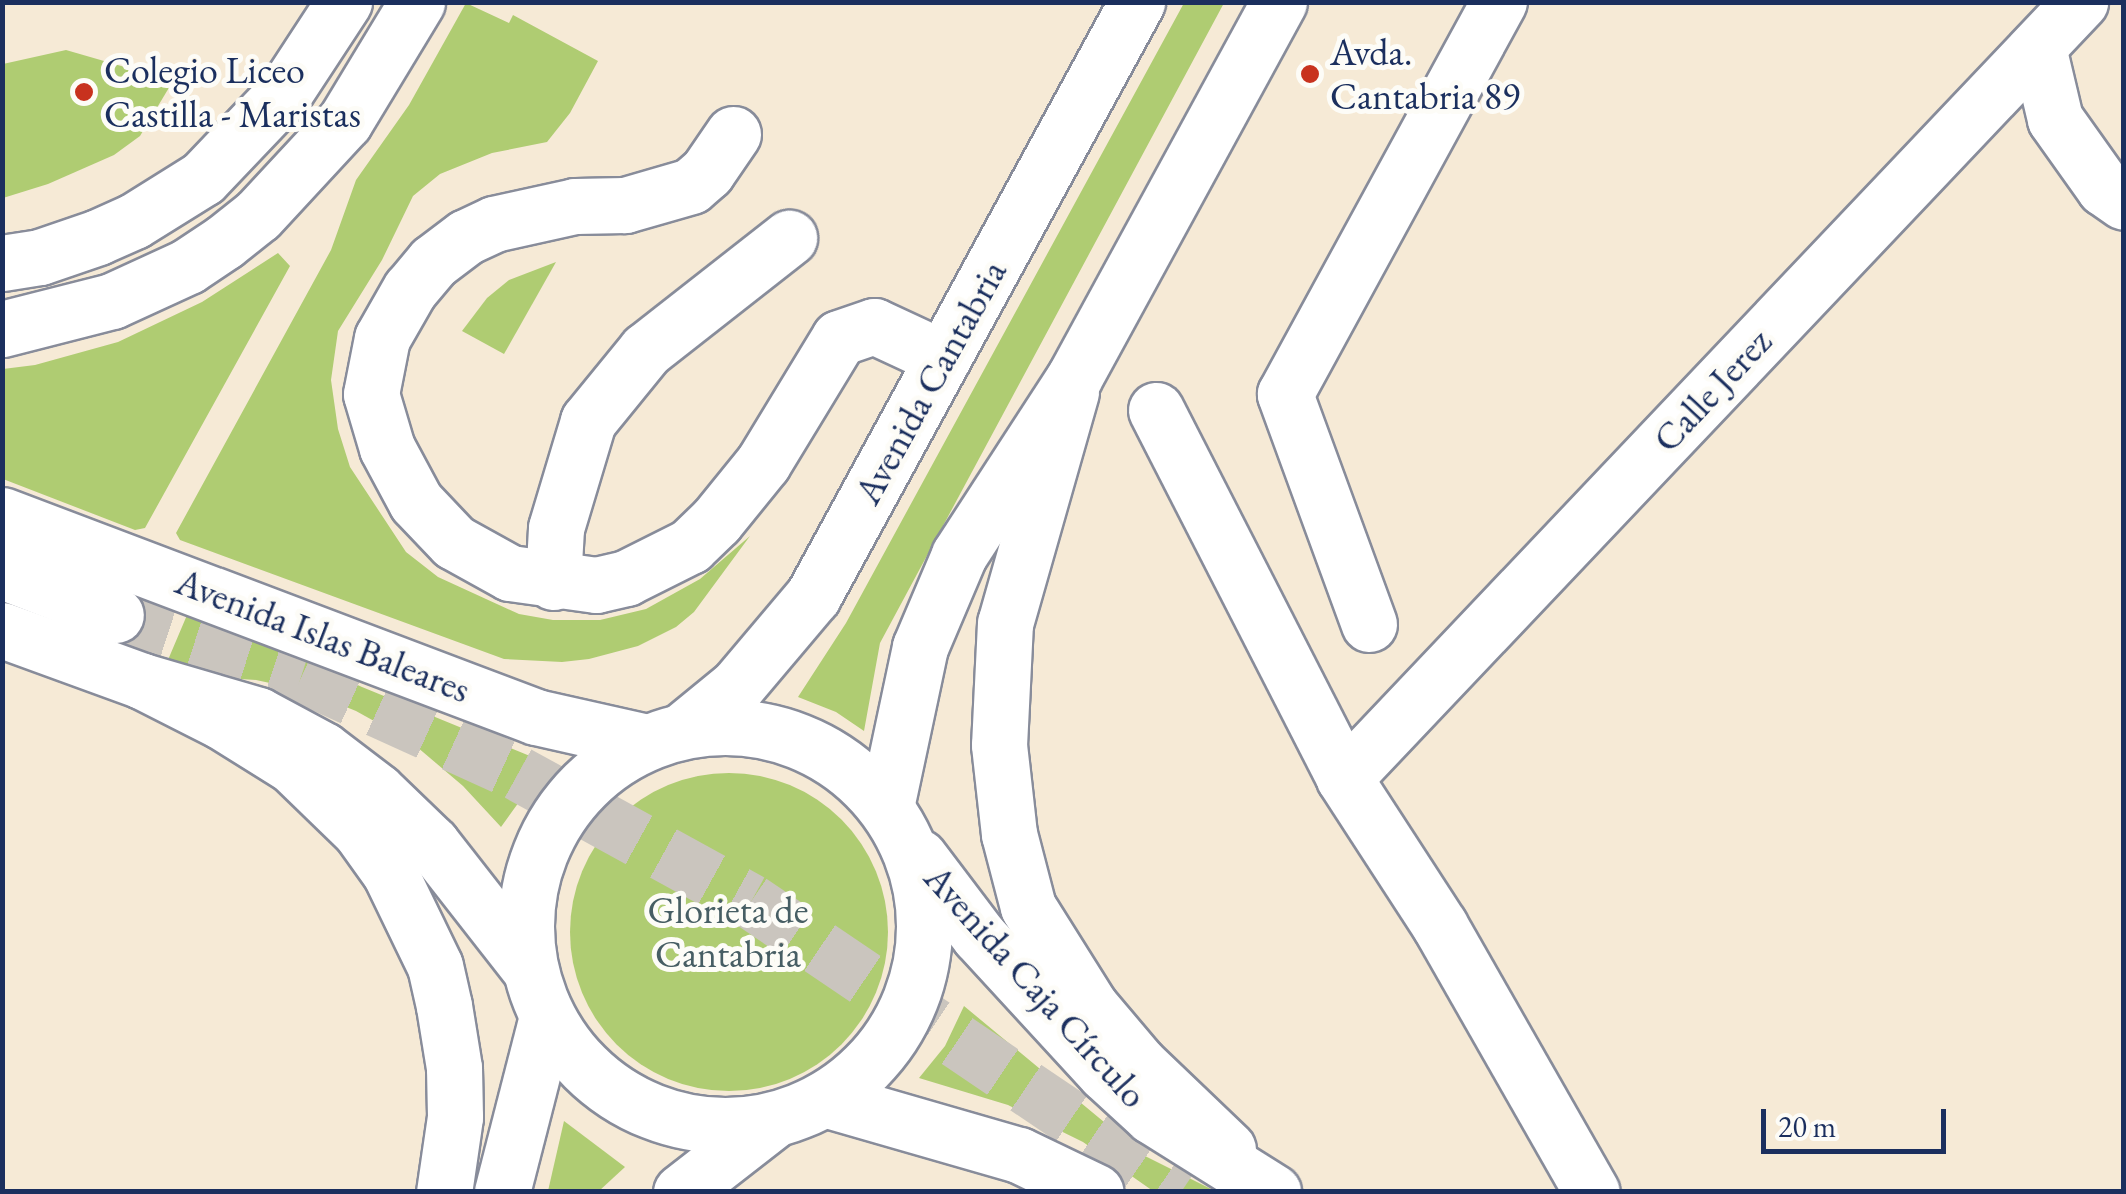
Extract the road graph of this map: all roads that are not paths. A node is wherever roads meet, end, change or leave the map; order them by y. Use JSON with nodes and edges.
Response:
{"nodes":[{"id":1,"x":344,"y":2,"type":"edge"},
{"id":2,"x":417,"y":2,"type":"edge"},
{"id":3,"x":1137,"y":2,"type":"edge"},
{"id":4,"x":1280,"y":2,"type":"edge"},
{"id":5,"x":1498,"y":2,"type":"edge"},
{"id":6,"x":2080,"y":2,"type":"edge"},
{"id":7,"x":2038,"y":47,"type":"junction"},
{"id":8,"x":733,"y":134,"type":"dead end"},
{"id":9,"x":2124,"y":202,"type":"edge"},
{"id":10,"x":788,"y":238,"type":"dead end"},
{"id":11,"x":2,"y":263,"type":"edge"},
{"id":12,"x":2,"y":329,"type":"edge"},
{"id":13,"x":943,"y":358,"type":"junction"},
{"id":14,"x":1074,"y":378,"type":"junction"},
{"id":15,"x":1156,"y":410,"type":"dead end"},
{"id":16,"x":2,"y":515,"type":"edge"},
{"id":17,"x":2,"y":571,"type":"edge"},
{"id":18,"x":552,"y":582,"type":"junction"},
{"id":19,"x":116,"y":615,"type":"tunnel mouth"},
{"id":20,"x":1368,"y":624,"type":"dead end"},
{"id":21,"x":2,"y":630,"type":"edge"},
{"id":22,"x":142,"y":681,"type":"junction"},
{"id":23,"x":664,"y":736,"type":"junction"},
{"id":24,"x":1344,"y":778,"type":"junction"},
{"id":25,"x":896,"y":823,"type":"junction"},
{"id":26,"x":538,"y":992,"type":"junction"},
{"id":27,"x":828,"y":1100,"type":"junction"},
{"id":28,"x":771,"y":1122,"type":"junction"},
{"id":29,"x":1272,"y":1190,"type":"edge"},
{"id":30,"x":444,"y":1192,"type":"edge"},
{"id":31,"x":502,"y":1192,"type":"edge"},
{"id":32,"x":681,"y":1192,"type":"edge"},
{"id":33,"x":1096,"y":1192,"type":"edge"},
{"id":34,"x":1592,"y":1192,"type":"edge"}],
"edges":[{"from":1,"to":11,"type":"main road"},
{"from":2,"to":12,"type":"main road"},
{"from":3,"to":13,"type":"main road","name":"Avenida Cantabria"},
{"from":4,"to":14,"type":"main road"},
{"from":5,"to":20,"type":"main road"},
{"from":6,"to":7,"type":"main road","name":"Calle Jerez"},
{"from":7,"to":9,"type":"main road"},
{"from":7,"to":24,"type":"main road","name":"Calle Jerez"},
{"from":8,"to":18,"type":"main road"},
{"from":10,"to":18,"type":"main road"},
{"from":13,"to":18,"type":"main road"},
{"from":13,"to":23,"type":"main road","name":"Avenida Cantabria"},
{"from":14,"to":25,"type":"main road"},
{"from":14,"to":29,"type":"main road"},
{"from":15,"to":24,"type":"main road"},
{"from":16,"to":23,"type":"main road","name":"Avenida Islas Baleares"},
{"from":17,"to":19,"type":"main road","name":"Avenida Islas Baleares"},
{"from":21,"to":22,"type":"main road"},
{"from":22,"to":26,"type":"main road"},
{"from":22,"to":30,"type":"main road"},
{"from":23,"to":25,"type":"main road"},
{"from":23,"to":26,"type":"main road"},
{"from":24,"to":34,"type":"main road"},
{"from":25,"to":27,"type":"main road"},
{"from":25,"to":29,"type":"main road","name":"Avenida Caja Círculo"},
{"from":26,"to":28,"type":"main road"},
{"from":26,"to":31,"type":"main road"},
{"from":27,"to":28,"type":"main road"},
{"from":27,"to":33,"type":"main road"},
{"from":28,"to":32,"type":"main road"}]}
